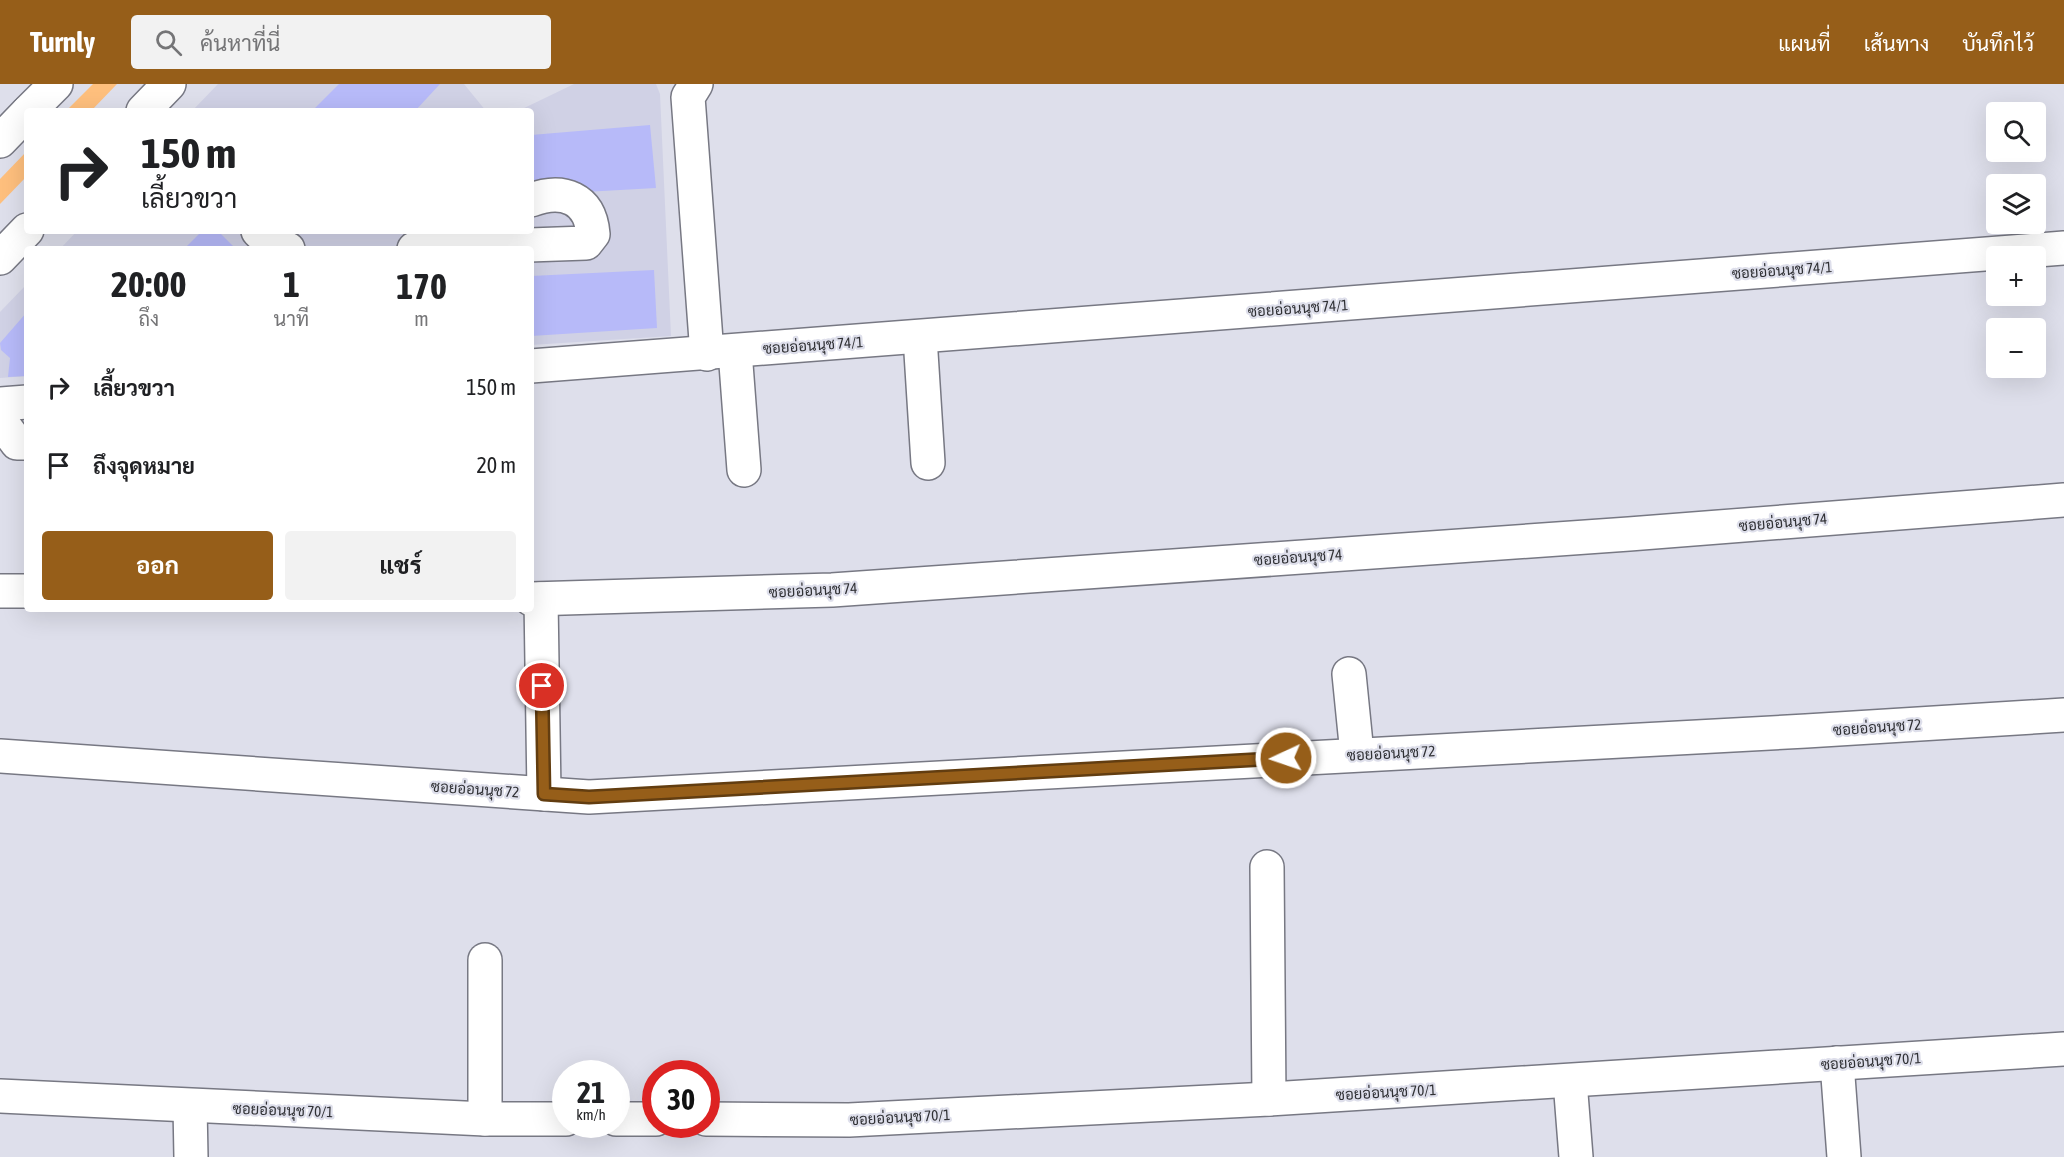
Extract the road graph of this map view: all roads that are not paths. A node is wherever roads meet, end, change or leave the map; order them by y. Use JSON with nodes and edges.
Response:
{"nodes":[{"id":1,"x":56,"y":84,"type":"edge"},
{"id":2,"x":696,"y":84,"type":"edge"},
{"id":3,"x":32,"y":108,"type":"edge"},
{"id":4,"x":24,"y":116,"type":"edge"},
{"id":5,"x":0,"y":141,"type":"edge"},
{"id":6,"x":534,"y":199,"type":"edge"},
{"id":7,"x":24,"y":233,"type":"edge"},
{"id":8,"x":261,"y":234,"type":"edge"},
{"id":9,"x":465,"y":239,"type":"edge"},
{"id":10,"x":280,"y":246,"type":"edge"},
{"id":11,"x":429,"y":246,"type":"edge"},
{"id":12,"x":2064,"y":248,"type":"edge"},
{"id":13,"x":0,"y":258,"type":"edge"},
{"id":14,"x":920,"y":337,"type":"junction"},
{"id":15,"x":721,"y":352,"type":"junction"},
{"id":16,"x":534,"y":366,"type":"edge"},
{"id":17,"x":24,"y":402,"type":"edge"},
{"id":18,"x":0,"y":404,"type":"edge"},
{"id":19,"x":928,"y":463,"type":"dead end"},
{"id":20,"x":744,"y":470,"type":"dead end"},
{"id":21,"x":2064,"y":500,"type":"edge"},
{"id":22,"x":0,"y":591,"type":"edge"},
{"id":23,"x":24,"y":591,"type":"edge"},
{"id":24,"x":536,"y":599,"type":"edge"},
{"id":25,"x":1349,"y":674,"type":"dead end"},
{"id":26,"x":2064,"y":715,"type":"edge"},
{"id":27,"x":1358,"y":754,"type":"junction"},
{"id":28,"x":0,"y":756,"type":"edge"},
{"id":29,"x":544,"y":794,"type":"junction"},
{"id":30,"x":1267,"y":867,"type":"dead end"},
{"id":31,"x":484,"y":960,"type":"dead end"},
{"id":32,"x":2064,"y":1049,"type":"edge"},
{"id":33,"x":1837,"y":1063,"type":"junction"},
{"id":34,"x":1570,"y":1081,"type":"junction"},
{"id":35,"x":0,"y":1096,"type":"edge"},
{"id":36,"x":1269,"y":1099,"type":"junction"},
{"id":37,"x":190,"y":1106,"type":"junction"},
{"id":38,"x":485,"y":1119,"type":"junction"},
{"id":39,"x":552,"y":1119,"type":"edge"},
{"id":40,"x":720,"y":1119,"type":"edge"},
{"id":41,"x":191,"y":1157,"type":"edge"},
{"id":42,"x":1576,"y":1157,"type":"edge"},
{"id":43,"x":1844,"y":1157,"type":"edge"}],
"edges":[{"from":1,"to":3,"type":"street"},
{"from":2,"to":15,"type":"street"},
{"from":4,"to":5,"type":"street"},
{"from":6,"to":9,"type":"street"},
{"from":7,"to":13,"type":"street"},
{"from":8,"to":10,"type":"street"},
{"from":9,"to":11,"type":"street"},
{"from":12,"to":14,"type":"street","name":"ซอยอ่อนนุช 74/1"},
{"from":14,"to":15,"type":"street","name":"ซอยอ่อนนุช 74/1"},
{"from":14,"to":19,"type":"street"},
{"from":15,"to":16,"type":"street","name":"ซอยอ่อนนุช 74/1"},
{"from":15,"to":20,"type":"street"},
{"from":17,"to":18,"type":"street"},
{"from":21,"to":24,"type":"street","name":"ซอยอ่อนนุช 74"},
{"from":22,"to":23,"type":"street"},
{"from":24,"to":29,"type":"street"},
{"from":25,"to":27,"type":"street"},
{"from":26,"to":27,"type":"street","name":"ซอยอ่อนนุช 72"},
{"from":27,"to":29,"type":"street","name":"ซอยอ่อนนุช 72"},
{"from":28,"to":29,"type":"street","name":"ซอยอ่อนนุช 72"},
{"from":30,"to":36,"type":"street"},
{"from":31,"to":38,"type":"street"},
{"from":32,"to":33,"type":"street","name":"ซอยอ่อนนุช 70/1"},
{"from":33,"to":34,"type":"street","name":"ซอยอ่อนนุช 70/1"},
{"from":33,"to":43,"type":"street"},
{"from":34,"to":36,"type":"street","name":"ซอยอ่อนนุช 70/1"},
{"from":34,"to":42,"type":"street"},
{"from":35,"to":37,"type":"street","name":"ซอยอ่อนนุช 70/1"},
{"from":36,"to":40,"type":"street","name":"ซอยอ่อนนุช 70/1"},
{"from":37,"to":38,"type":"street","name":"ซอยอ่อนนุช 70/1"},
{"from":37,"to":41,"type":"street"},
{"from":38,"to":39,"type":"street","name":"ซอยอ่อนนุช 70/1"}]}
